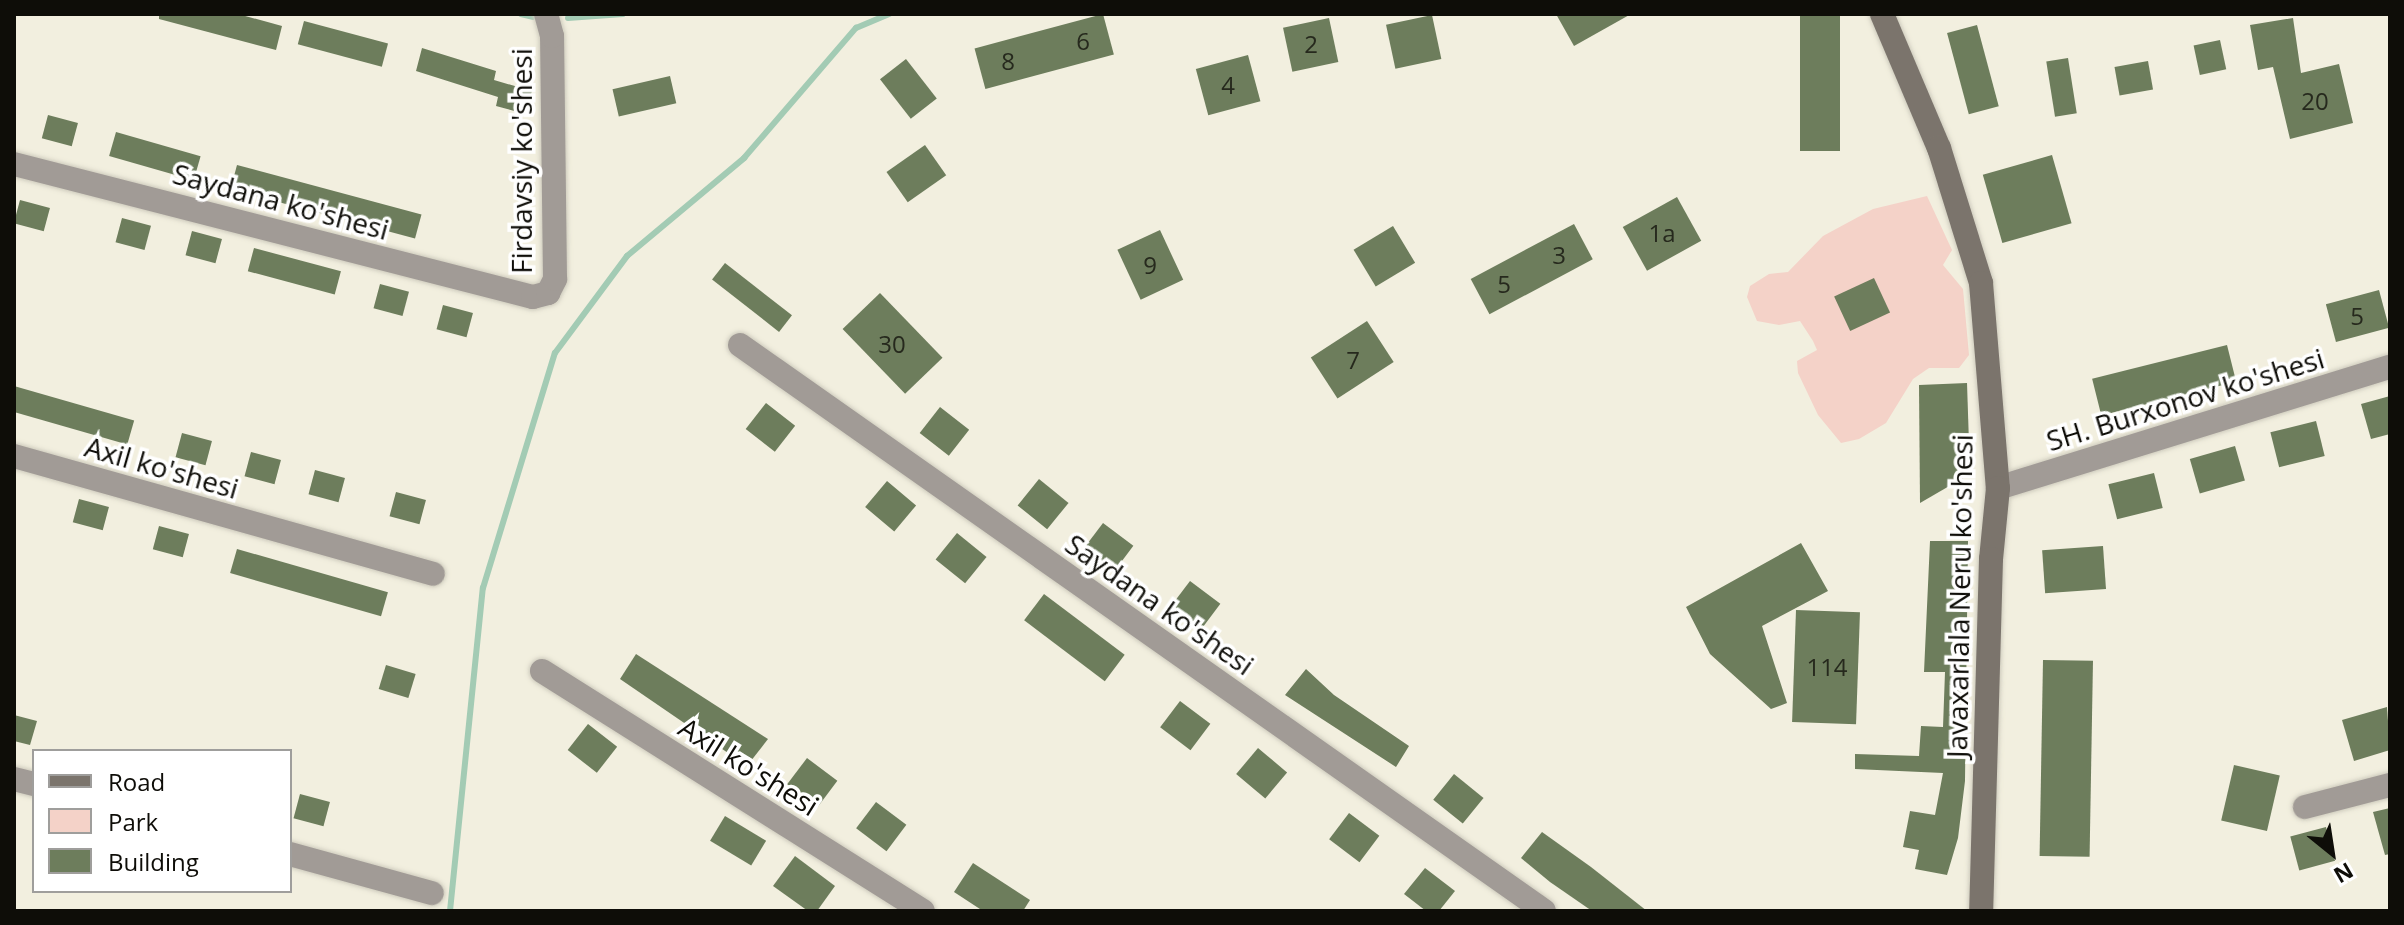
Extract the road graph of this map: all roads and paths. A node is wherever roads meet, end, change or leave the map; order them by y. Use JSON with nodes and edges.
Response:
{"nodes":[{"id":1,"x":546,"y":14,"type":"edge"},
{"id":2,"x":1882,"y":14,"type":"edge"},
{"id":3,"x":14,"y":164,"type":"edge"},
{"id":4,"x":533,"y":297,"type":"joint"},
{"id":5,"x":740,"y":345,"type":"dead end"},
{"id":6,"x":2390,"y":367,"type":"edge"},
{"id":7,"x":14,"y":456,"type":"edge"},
{"id":8,"x":1998,"y":488,"type":"junction"},
{"id":9,"x":433,"y":574,"type":"dead end"},
{"id":10,"x":542,"y":671,"type":"dead end"},
{"id":11,"x":2390,"y":785,"type":"edge"},
{"id":12,"x":2305,"y":807,"type":"dead end"},
{"id":13,"x":292,"y":855,"type":"edge"},
{"id":14,"x":432,"y":893,"type":"dead end"},
{"id":15,"x":923,"y":911,"type":"edge"},
{"id":16,"x":1544,"y":911,"type":"edge"},
{"id":17,"x":1981,"y":911,"type":"edge"}],
"edges":[{"from":1,"to":4,"type":"street","name":"Firdavsiy ko'shesi"},
{"from":2,"to":8,"type":"street","name":"Javaxarlala Neru ko'shesi"},
{"from":3,"to":4,"type":"street","name":"Saydana ko'shesi"},
{"from":5,"to":16,"type":"street","name":"Saydana ko'shesi"},
{"from":6,"to":8,"type":"street","name":"SH. Burxonov ko'shesi"},
{"from":7,"to":9,"type":"street","name":"Axil ko'shesi"},
{"from":8,"to":17,"type":"street","name":"Javaxarlala Neru ko'shesi"},
{"from":10,"to":15,"type":"street","name":"Axil ko'shesi"},
{"from":11,"to":12,"type":"street"},
{"from":13,"to":14,"type":"street"}]}
